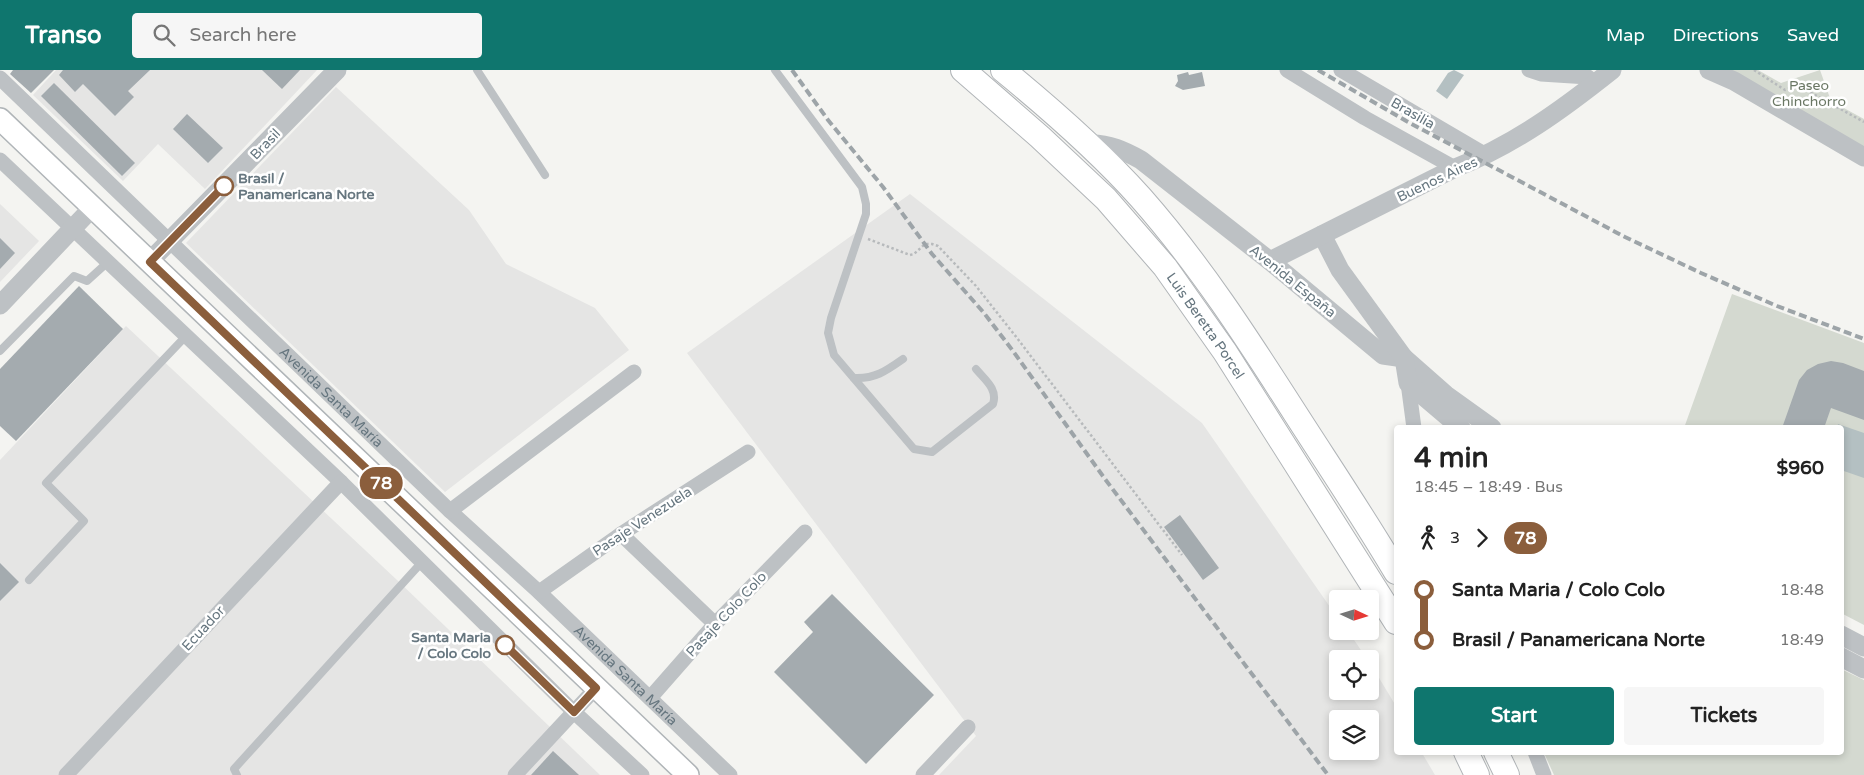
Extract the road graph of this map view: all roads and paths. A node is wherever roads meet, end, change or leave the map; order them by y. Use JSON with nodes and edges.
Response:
{"nodes":[{"id":1,"x":337,"y":70,"type":"edge"},
{"id":2,"x":477,"y":70,"type":"edge"},
{"id":3,"x":775,"y":70,"type":"edge"},
{"id":4,"x":963,"y":70,"type":"edge"},
{"id":5,"x":1003,"y":70,"type":"edge"},
{"id":6,"x":1287,"y":70,"type":"edge"},
{"id":7,"x":1341,"y":70,"type":"edge"},
{"id":8,"x":1529,"y":70,"type":"edge"},
{"id":9,"x":1612,"y":70,"type":"edge"},
{"id":10,"x":1709,"y":70,"type":"edge"},
{"id":11,"x":1754,"y":70,"type":"edge"},
{"id":12,"x":0,"y":78,"type":"edge"},
{"id":13,"x":1595,"y":84,"type":"junction"},
{"id":14,"x":0,"y":119,"type":"edge"},
{"id":15,"x":1864,"y":122,"type":"edge"},
{"id":16,"x":1089,"y":144,"type":"junction"},
{"id":17,"x":1486,"y":155,"type":"junction"},
{"id":18,"x":1864,"y":157,"type":"edge"},
{"id":19,"x":0,"y":160,"type":"edge"},
{"id":20,"x":1455,"y":168,"type":"junction"},
{"id":21,"x":545,"y":175,"type":"dead end"},
{"id":22,"x":92,"y":208,"type":"junction"},
{"id":23,"x":73,"y":229,"type":"junction"},
{"id":24,"x":858,"y":235,"type":"junction"},
{"id":25,"x":1322,"y":235,"type":"junction"},
{"id":26,"x":171,"y":241,"type":"junction"},
{"id":27,"x":1270,"y":261,"type":"junction"},
{"id":28,"x":108,"y":262,"type":"junction"},
{"id":29,"x":150,"y":262,"type":"junction"},
{"id":30,"x":0,"y":305,"type":"edge"},
{"id":31,"x":185,"y":336,"type":"junction"},
{"id":32,"x":0,"y":351,"type":"edge"},
{"id":33,"x":1404,"y":358,"type":"junction"},
{"id":34,"x":903,"y":359,"type":"dead end"},
{"id":35,"x":976,"y":369,"type":"dead end"},
{"id":36,"x":634,"y":372,"type":"dead end"},
{"id":37,"x":854,"y":378,"type":"junction"},
{"id":38,"x":1408,"y":383,"type":"junction"},
{"id":39,"x":1434,"y":404,"type":"junction"},
{"id":40,"x":1410,"y":406,"type":"junction"},
{"id":41,"x":1413,"y":425,"type":"edge"},
{"id":42,"x":1458,"y":425,"type":"edge"},
{"id":43,"x":1488,"y":425,"type":"edge"},
{"id":44,"x":748,"y":452,"type":"dead end"},
{"id":45,"x":340,"y":482,"type":"junction"},
{"id":46,"x":450,"y":511,"type":"junction"},
{"id":47,"x":805,"y":532,"type":"dead end"},
{"id":48,"x":621,"y":534,"type":"junction"},
{"id":49,"x":1182,"y":555,"type":"dead end"},
{"id":50,"x":422,"y":562,"type":"junction"},
{"id":51,"x":1394,"y":569,"type":"edge"},
{"id":52,"x":29,"y":580,"type":"dead end"},
{"id":53,"x":539,"y":592,"type":"junction"},
{"id":54,"x":1394,"y":619,"type":"edge"},
{"id":55,"x":715,"y":624,"type":"junction"},
{"id":56,"x":1844,"y":637,"type":"edge"},
{"id":57,"x":1864,"y":647,"type":"edge"},
{"id":58,"x":1844,"y":659,"type":"edge"},
{"id":59,"x":1864,"y":669,"type":"edge"},
{"id":60,"x":596,"y":688,"type":"junction"},
{"id":61,"x":650,"y":698,"type":"junction"},
{"id":62,"x":574,"y":712,"type":"junction"},
{"id":63,"x":968,"y":727,"type":"dead end"},
{"id":64,"x":1467,"y":755,"type":"edge"},
{"id":65,"x":1497,"y":755,"type":"edge"},
{"id":66,"x":1536,"y":755,"type":"edge"},
{"id":67,"x":66,"y":775,"type":"edge"},
{"id":68,"x":237,"y":775,"type":"edge"},
{"id":69,"x":514,"y":775,"type":"edge"},
{"id":70,"x":642,"y":775,"type":"edge"},
{"id":71,"x":688,"y":775,"type":"edge"},
{"id":72,"x":730,"y":775,"type":"edge"},
{"id":73,"x":923,"y":775,"type":"edge"},
{"id":74,"x":1477,"y":775,"type":"edge"},
{"id":75,"x":1506,"y":775,"type":"edge"},
{"id":76,"x":1544,"y":775,"type":"edge"}],
"edges":[{"from":1,"to":26,"type":"street","name":"Brasil"},
{"from":2,"to":21,"type":"lane"},
{"from":3,"to":24,"type":"lane"},
{"from":4,"to":54,"type":"main road","name":"Luis Beretta Porcel"},
{"from":5,"to":16,"type":"main road","name":"Luis Beretta Porcel"},
{"from":6,"to":20,"type":"street"},
{"from":7,"to":17,"type":"street","name":"Brasilia"},
{"from":8,"to":13,"type":"street"},
{"from":9,"to":13,"type":"street","name":"Buenos Aires"},
{"from":10,"to":18,"type":"street"},
{"from":11,"to":15,"type":"path"},
{"from":12,"to":26,"type":"street","name":"Avenida Santa María"},
{"from":13,"to":17,"type":"street","name":"Buenos Aires"},
{"from":14,"to":22,"type":"main road","name":"Avenida Santa María"},
{"from":16,"to":27,"type":"street","name":"Avenida España"},
{"from":16,"to":51,"type":"main road","name":"Luis Beretta Porcel"},
{"from":17,"to":20,"type":"street","name":"Buenos Aires"},
{"from":19,"to":23,"type":"street"},
{"from":20,"to":25,"type":"street","name":"Buenos Aires"},
{"from":22,"to":23,"type":"street"},
{"from":22,"to":29,"type":"main road","name":"Avenida Santa María"},
{"from":23,"to":28,"type":"street"},
{"from":23,"to":30,"type":"street"},
{"from":24,"to":37,"type":"lane"},
{"from":24,"to":49,"type":"path"},
{"from":25,"to":27,"type":"street","name":"Buenos Aires"},
{"from":25,"to":33,"type":"street"},
{"from":26,"to":29,"type":"street","name":"Brasil"},
{"from":26,"to":46,"type":"street","name":"Avenida Santa María"},
{"from":27,"to":33,"type":"street","name":"Avenida España"},
{"from":28,"to":31,"type":"street"},
{"from":28,"to":32,"type":"lane"},
{"from":29,"to":60,"type":"main road","name":"Avenida Santa María"},
{"from":31,"to":45,"type":"street"},
{"from":31,"to":52,"type":"lane"},
{"from":33,"to":38,"type":"street"},
{"from":33,"to":43,"type":"street","name":"Avenida España"},
{"from":34,"to":37,"type":"lane"},
{"from":35,"to":37,"type":"lane"},
{"from":36,"to":46,"type":"street"},
{"from":38,"to":39,"type":"street"},
{"from":38,"to":40,"type":"street"},
{"from":39,"to":40,"type":"street"},
{"from":39,"to":42,"type":"street"},
{"from":40,"to":41,"type":"street"},
{"from":44,"to":48,"type":"street","name":"Pasaje Venezuela"},
{"from":45,"to":50,"type":"street"},
{"from":45,"to":67,"type":"street","name":"Ecuador"},
{"from":46,"to":53,"type":"street","name":"Avenida Santa María"},
{"from":47,"to":55,"type":"street","name":"Pasaje Colo Colo"},
{"from":48,"to":53,"type":"street","name":"Pasaje Venezuela"},
{"from":48,"to":55,"type":"street"},
{"from":50,"to":62,"type":"street"},
{"from":50,"to":68,"type":"lane"},
{"from":53,"to":61,"type":"street","name":"Avenida Santa María"},
{"from":55,"to":61,"type":"street","name":"Pasaje Colo Colo"},
{"from":56,"to":57,"type":"street"},
{"from":58,"to":59,"type":"street"},
{"from":60,"to":62,"type":"street"},
{"from":60,"to":71,"type":"main road","name":"Avenida Santa María"},
{"from":61,"to":72,"type":"street","name":"Avenida Santa María"},
{"from":62,"to":69,"type":"street"},
{"from":62,"to":70,"type":"street"},
{"from":63,"to":73,"type":"street"},
{"from":64,"to":74,"type":"main road"},
{"from":65,"to":75,"type":"main road"},
{"from":66,"to":76,"type":"street"}]}
